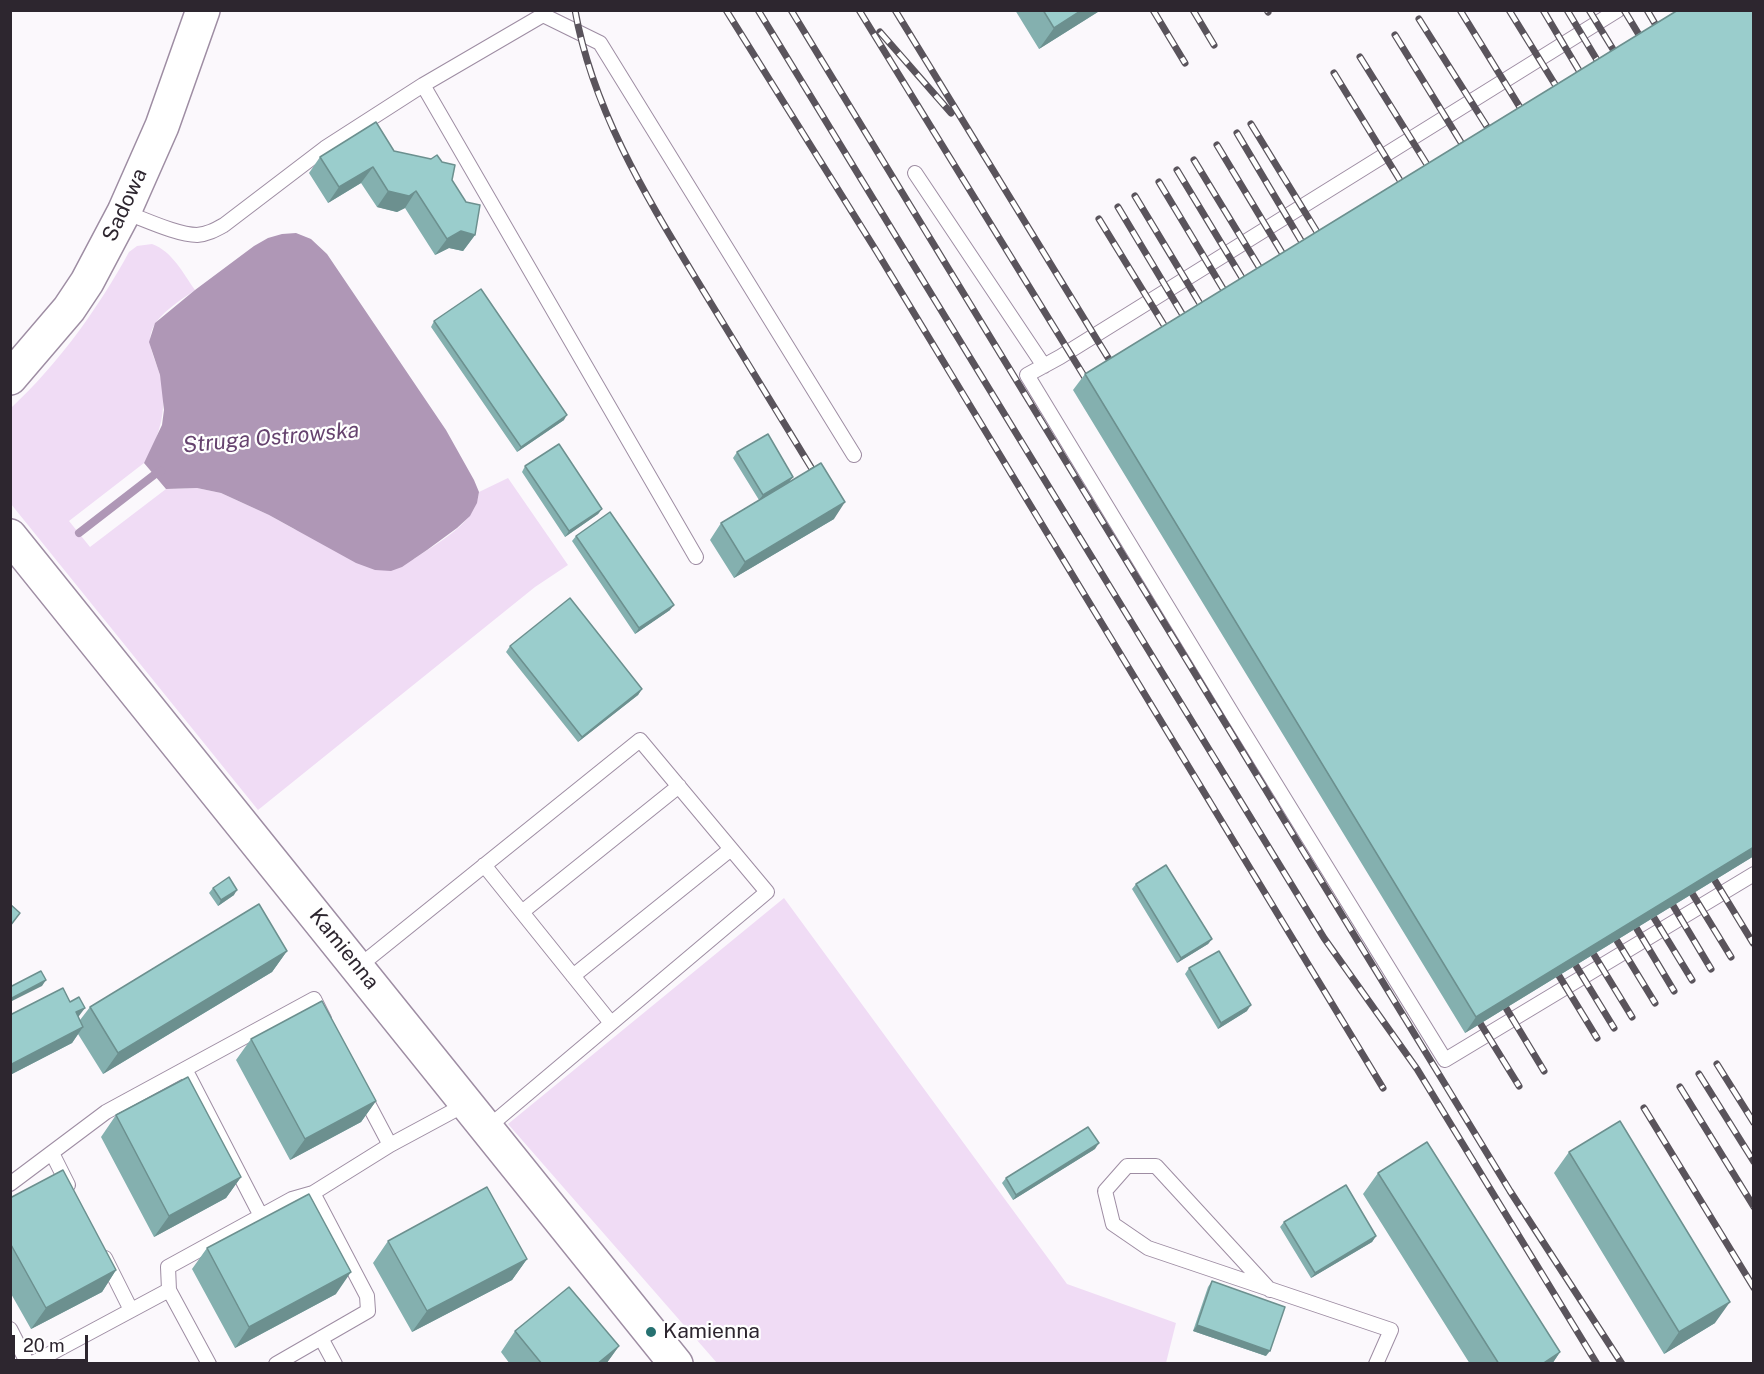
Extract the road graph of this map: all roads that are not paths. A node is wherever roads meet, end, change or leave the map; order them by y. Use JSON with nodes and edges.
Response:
{"nodes":[{"id":1,"x":203,"y":10,"type":"edge"},
{"id":2,"x":1618,"y":10,"type":"edge"},
{"id":3,"x":423,"y":85,"type":"junction"},
{"id":4,"x":915,"y":173,"type":"dead end"},
{"id":5,"x":124,"y":212,"type":"junction"},
{"id":6,"x":1044,"y":366,"type":"junction"},
{"id":7,"x":10,"y":378,"type":"edge"},
{"id":8,"x":854,"y":455,"type":"dead end"},
{"id":9,"x":10,"y":536,"type":"edge"},
{"id":10,"x":696,"y":557,"type":"dead end"},
{"id":11,"x":679,"y":786,"type":"junction"},
{"id":12,"x":731,"y":849,"type":"junction"},
{"id":13,"x":484,"y":865,"type":"junction"},
{"id":14,"x":1754,"y":874,"type":"edge"},
{"id":15,"x":522,"y":912,"type":"junction"},
{"id":16,"x":358,"y":967,"type":"junction"},
{"id":17,"x":573,"y":976,"type":"junction"},
{"id":18,"x":611,"y":1023,"type":"junction"},
{"id":19,"x":330,"y":1030,"type":"edge"},
{"id":20,"x":185,"y":1069,"type":"junction"},
{"id":21,"x":357,"y":1082,"type":"edge"},
{"id":22,"x":477,"y":1115,"type":"junction"},
{"id":23,"x":390,"y":1145,"type":"junction"},
{"id":24,"x":52,"y":1153,"type":"junction"},
{"id":25,"x":10,"y":1184,"type":"edge"},
{"id":26,"x":313,"y":1192,"type":"junction"},
{"id":27,"x":73,"y":1195,"type":"edge"},
{"id":28,"x":261,"y":1216,"type":"junction"},
{"id":29,"x":100,"y":1247,"type":"edge"},
{"id":30,"x":169,"y":1290,"type":"junction"},
{"id":31,"x":1270,"y":1290,"type":"junction"},
{"id":32,"x":131,"y":1310,"type":"junction"},
{"id":33,"x":10,"y":1329,"type":"edge"},
{"id":34,"x":321,"y":1338,"type":"junction"},
{"id":35,"x":30,"y":1364,"type":"edge"},
{"id":36,"x":209,"y":1364,"type":"edge"},
{"id":37,"x":276,"y":1364,"type":"edge"},
{"id":38,"x":335,"y":1364,"type":"edge"},
{"id":39,"x":676,"y":1364,"type":"edge"},
{"id":40,"x":1376,"y":1364,"type":"edge"}],
"edges":[{"from":1,"to":5,"type":"street","name":"Sadowa"},
{"from":2,"to":6,"type":"lane"},
{"from":3,"to":5,"type":"lane"},
{"from":3,"to":8,"type":"lane"},
{"from":3,"to":10,"type":"lane"},
{"from":4,"to":6,"type":"lane"},
{"from":5,"to":7,"type":"street","name":"Sadowa"},
{"from":6,"to":14,"type":"lane"},
{"from":9,"to":16,"type":"street","name":"Kamienna"},
{"from":11,"to":12,"type":"lane"},
{"from":11,"to":13,"type":"lane"},
{"from":11,"to":15,"type":"lane"},
{"from":12,"to":17,"type":"lane"},
{"from":12,"to":18,"type":"lane"},
{"from":13,"to":15,"type":"lane"},
{"from":13,"to":16,"type":"lane"},
{"from":15,"to":17,"type":"lane"},
{"from":16,"to":22,"type":"street","name":"Kamienna"},
{"from":17,"to":18,"type":"lane"},
{"from":18,"to":22,"type":"lane"},
{"from":19,"to":20,"type":"lane"},
{"from":20,"to":24,"type":"lane"},
{"from":20,"to":28,"type":"lane"},
{"from":21,"to":23,"type":"lane"},
{"from":22,"to":23,"type":"lane"},
{"from":22,"to":39,"type":"street","name":"Kamienna"},
{"from":23,"to":26,"type":"lane"},
{"from":24,"to":25,"type":"lane"},
{"from":24,"to":27,"type":"lane"},
{"from":26,"to":28,"type":"lane"},
{"from":26,"to":34,"type":"lane"},
{"from":28,"to":30,"type":"lane"},
{"from":29,"to":32,"type":"lane"},
{"from":30,"to":32,"type":"lane"},
{"from":30,"to":36,"type":"lane"},
{"from":31,"to":31,"type":"lane"},
{"from":31,"to":40,"type":"lane"},
{"from":32,"to":35,"type":"lane"},
{"from":33,"to":35,"type":"lane"},
{"from":34,"to":37,"type":"lane"},
{"from":34,"to":38,"type":"lane"}]}
